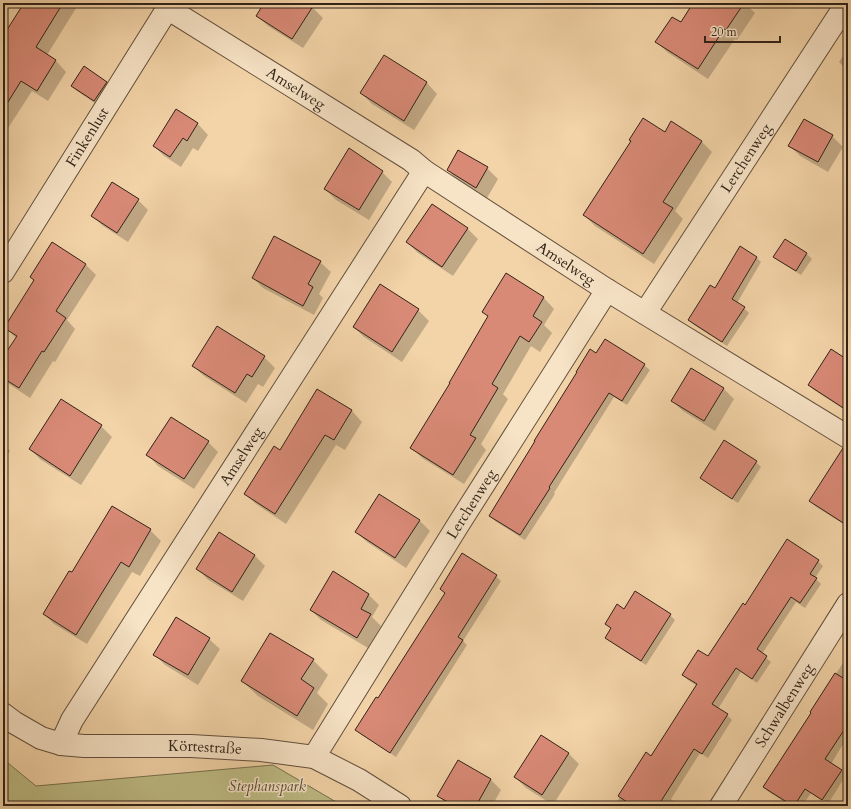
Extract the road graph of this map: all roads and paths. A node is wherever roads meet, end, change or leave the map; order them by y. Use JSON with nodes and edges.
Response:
{"nodes":[{"id":1,"x":847,"y":3,"type":"edge"},
{"id":2,"x":169,"y":6,"type":"edge"},
{"id":3,"x":424,"y":171,"type":"junction"},
{"id":4,"x":3,"y":272,"type":"edge"},
{"id":5,"x":607,"y":290,"type":"junction"},
{"id":6,"x":645,"y":314,"type":"junction"},
{"id":7,"x":848,"y":437,"type":"edge"},
{"id":8,"x":848,"y":604,"type":"edge"},
{"id":9,"x":3,"y":714,"type":"edge"},
{"id":10,"x":61,"y":744,"type":"junction"},
{"id":11,"x":314,"y":757,"type":"junction"},
{"id":12,"x":400,"y":806,"type":"edge"},
{"id":13,"x":721,"y":806,"type":"edge"}],
"edges":[{"from":1,"to":6,"type":"street","name":"Lerchenweg"},
{"from":2,"to":3,"type":"street","name":"Amselweg"},
{"from":2,"to":4,"type":"street","name":"Finkenlust"},
{"from":3,"to":5,"type":"street","name":"Amselweg"},
{"from":3,"to":10,"type":"street","name":"Amselweg"},
{"from":5,"to":6,"type":"street"},
{"from":5,"to":11,"type":"street","name":"Lerchenweg"},
{"from":6,"to":7,"type":"street"},
{"from":8,"to":13,"type":"street","name":"Schwalbenweg"},
{"from":9,"to":10,"type":"street","name":"Körtestraße"},
{"from":10,"to":11,"type":"street","name":"Körtestraße"},
{"from":11,"to":12,"type":"street","name":"Körtestraße"}]}
